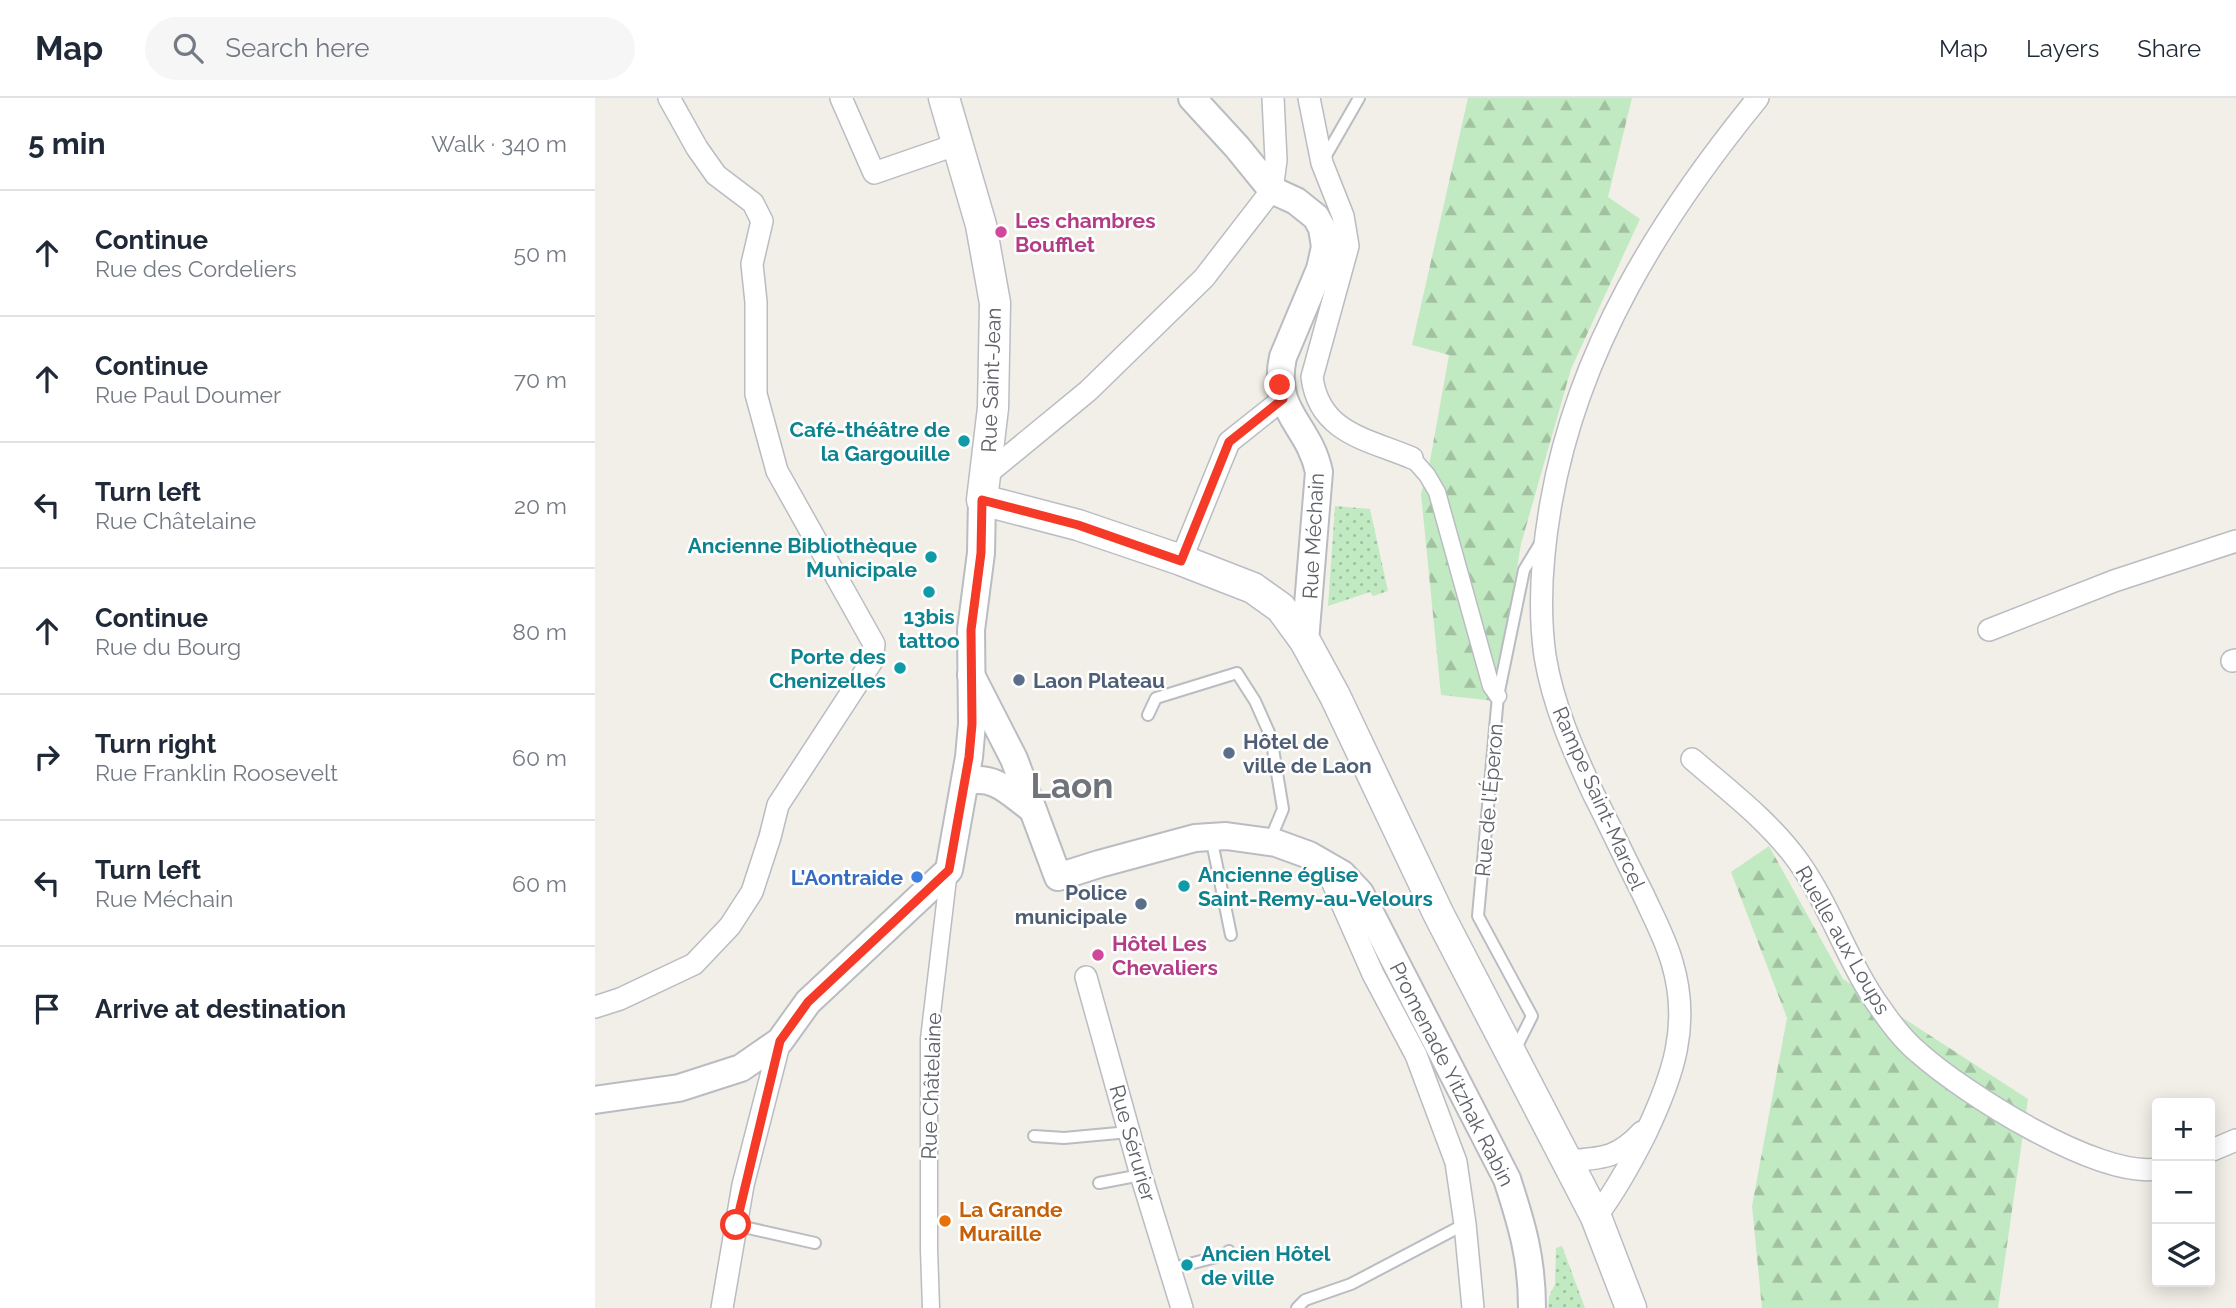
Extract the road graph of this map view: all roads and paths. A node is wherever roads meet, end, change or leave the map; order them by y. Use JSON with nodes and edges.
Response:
{"nodes":[{"id":1,"x":669,"y":98,"type":"edge"},
{"id":2,"x":841,"y":98,"type":"edge"},
{"id":3,"x":944,"y":98,"type":"edge"},
{"id":4,"x":1192,"y":98,"type":"edge"},
{"id":5,"x":1273,"y":98,"type":"edge"},
{"id":6,"x":1309,"y":98,"type":"edge"},
{"id":7,"x":1360,"y":98,"type":"edge"},
{"id":8,"x":1758,"y":98,"type":"edge"},
{"id":9,"x":958,"y":144,"type":"junction"},
{"id":10,"x":1322,"y":163,"type":"junction"},
{"id":11,"x":1272,"y":191,"type":"junction"},
{"id":12,"x":1283,"y":399,"type":"junction"},
{"id":13,"x":1412,"y":458,"type":"joint"},
{"id":14,"x":985,"y":487,"type":"junction"},
{"id":15,"x":1545,"y":534,"type":"junction"},
{"id":16,"x":2236,"y":541,"type":"edge"},
{"id":17,"x":1181,"y":561,"type":"junction"},
{"id":18,"x":1989,"y":630,"type":"dead end"},
{"id":19,"x":1305,"y":641,"type":"junction"},
{"id":20,"x":971,"y":675,"type":"junction"},
{"id":21,"x":1499,"y":696,"type":"junction"},
{"id":22,"x":1147,"y":715,"type":"dead end"},
{"id":23,"x":1692,"y":759,"type":"dead end"},
{"id":24,"x":965,"y":782,"type":"junction"},
{"id":25,"x":1032,"y":809,"type":"junction"},
{"id":26,"x":1211,"y":837,"type":"junction"},
{"id":27,"x":1269,"y":842,"type":"junction"},
{"id":28,"x":1324,"y":863,"type":"junction"},
{"id":29,"x":949,"y":870,"type":"junction"},
{"id":30,"x":1231,"y":935,"type":"dead end"},
{"id":31,"x":1086,"y":977,"type":"dead end"},
{"id":32,"x":595,"y":1007,"type":"edge"},
{"id":33,"x":780,"y":1041,"type":"junction"},
{"id":34,"x":1512,"y":1055,"type":"junction"},
{"id":35,"x":595,"y":1100,"type":"edge"},
{"id":36,"x":1650,"y":1123,"type":"junction"},
{"id":37,"x":1129,"y":1132,"type":"junction"},
{"id":38,"x":1034,"y":1136,"type":"dead end"},
{"id":39,"x":2236,"y":1140,"type":"edge"},
{"id":40,"x":2215,"y":1149,"type":"edge"},
{"id":41,"x":1567,"y":1161,"type":"junction"},
{"id":42,"x":2152,"y":1169,"type":"edge"},
{"id":43,"x":1141,"y":1175,"type":"junction"},
{"id":44,"x":1099,"y":1183,"type":"dead end"},
{"id":45,"x":1596,"y":1217,"type":"junction"},
{"id":46,"x":1465,"y":1224,"type":"junction"},
{"id":47,"x":736,"y":1225,"type":"junction"},
{"id":48,"x":815,"y":1243,"type":"dead end"},
{"id":49,"x":1229,"y":1251,"type":"dead end"},
{"id":50,"x":1170,"y":1269,"type":"junction"},
{"id":51,"x":722,"y":1308,"type":"edge"},
{"id":52,"x":931,"y":1308,"type":"edge"},
{"id":53,"x":1182,"y":1308,"type":"edge"},
{"id":54,"x":1297,"y":1308,"type":"edge"},
{"id":55,"x":1473,"y":1308,"type":"edge"},
{"id":56,"x":1532,"y":1308,"type":"edge"},
{"id":57,"x":1631,"y":1308,"type":"edge"}],
"edges":[{"from":1,"to":32,"type":"street"},
{"from":2,"to":9,"type":"street"},
{"from":3,"to":9,"type":"main road","name":"Rue Saint-Jean"},
{"from":4,"to":11,"type":"street"},
{"from":5,"to":11,"type":"street"},
{"from":6,"to":10,"type":"street"},
{"from":7,"to":10,"type":"lane"},
{"from":8,"to":15,"type":"street","name":"Rampe Saint-Marcel"},
{"from":9,"to":14,"type":"main road","name":"Rue Saint-Jean"},
{"from":10,"to":13,"type":"street"},
{"from":11,"to":12,"type":"street","name":"Rue Méchain"},
{"from":11,"to":14,"type":"street"},
{"from":12,"to":17,"type":"street"},
{"from":12,"to":19,"type":"street","name":"Rue Méchain"},
{"from":13,"to":21,"type":"street"},
{"from":14,"to":17,"type":"main road"},
{"from":14,"to":20,"type":"street","name":"Rue Châtelaine"},
{"from":15,"to":21,"type":"lane","name":"Rue de l'Éperon"},
{"from":15,"to":36,"type":"street","name":"Rampe Saint-Marcel"},
{"from":16,"to":18,"type":"street"},
{"from":17,"to":19,"type":"main road"},
{"from":19,"to":34,"type":"main road"},
{"from":20,"to":24,"type":"street","name":"Rue Châtelaine"},
{"from":20,"to":25,"type":"street"},
{"from":21,"to":34,"type":"lane","name":"Rue de l'Éperon"},
{"from":22,"to":27,"type":"lane"},
{"from":23,"to":42,"type":"street","name":"Ruelle aux Loups"},
{"from":24,"to":25,"type":"street"},
{"from":24,"to":29,"type":"street","name":"Rue Châtelaine"},
{"from":25,"to":26,"type":"street","name":"Promenade Yitzhak Rabin"},
{"from":26,"to":27,"type":"street","name":"Promenade Yitzhak Rabin"},
{"from":26,"to":30,"type":"lane"},
{"from":27,"to":28,"type":"street","name":"Promenade Yitzhak Rabin"},
{"from":28,"to":46,"type":"street"},
{"from":28,"to":56,"type":"street","name":"Promenade Yitzhak Rabin"},
{"from":29,"to":33,"type":"street"},
{"from":29,"to":52,"type":"street","name":"Rue Châtelaine"},
{"from":31,"to":37,"type":"street","name":"Rue Sérurier"},
{"from":33,"to":35,"type":"street"},
{"from":33,"to":47,"type":"street"},
{"from":34,"to":41,"type":"main road"},
{"from":36,"to":41,"type":"street","name":"Rampe Saint-Marcel"},
{"from":36,"to":45,"type":"street","name":"Rampe Saint-Marcel"},
{"from":37,"to":38,"type":"lane"},
{"from":37,"to":43,"type":"street","name":"Rue Sérurier"},
{"from":39,"to":40,"type":"street"},
{"from":41,"to":45,"type":"main road"},
{"from":43,"to":44,"type":"lane"},
{"from":43,"to":50,"type":"street","name":"Rue Sérurier"},
{"from":45,"to":57,"type":"main road"},
{"from":46,"to":54,"type":"lane"},
{"from":46,"to":55,"type":"street"},
{"from":47,"to":48,"type":"lane"},
{"from":47,"to":51,"type":"street"},
{"from":49,"to":50,"type":"lane"},
{"from":50,"to":53,"type":"street","name":"Rue Sérurier"}]}
